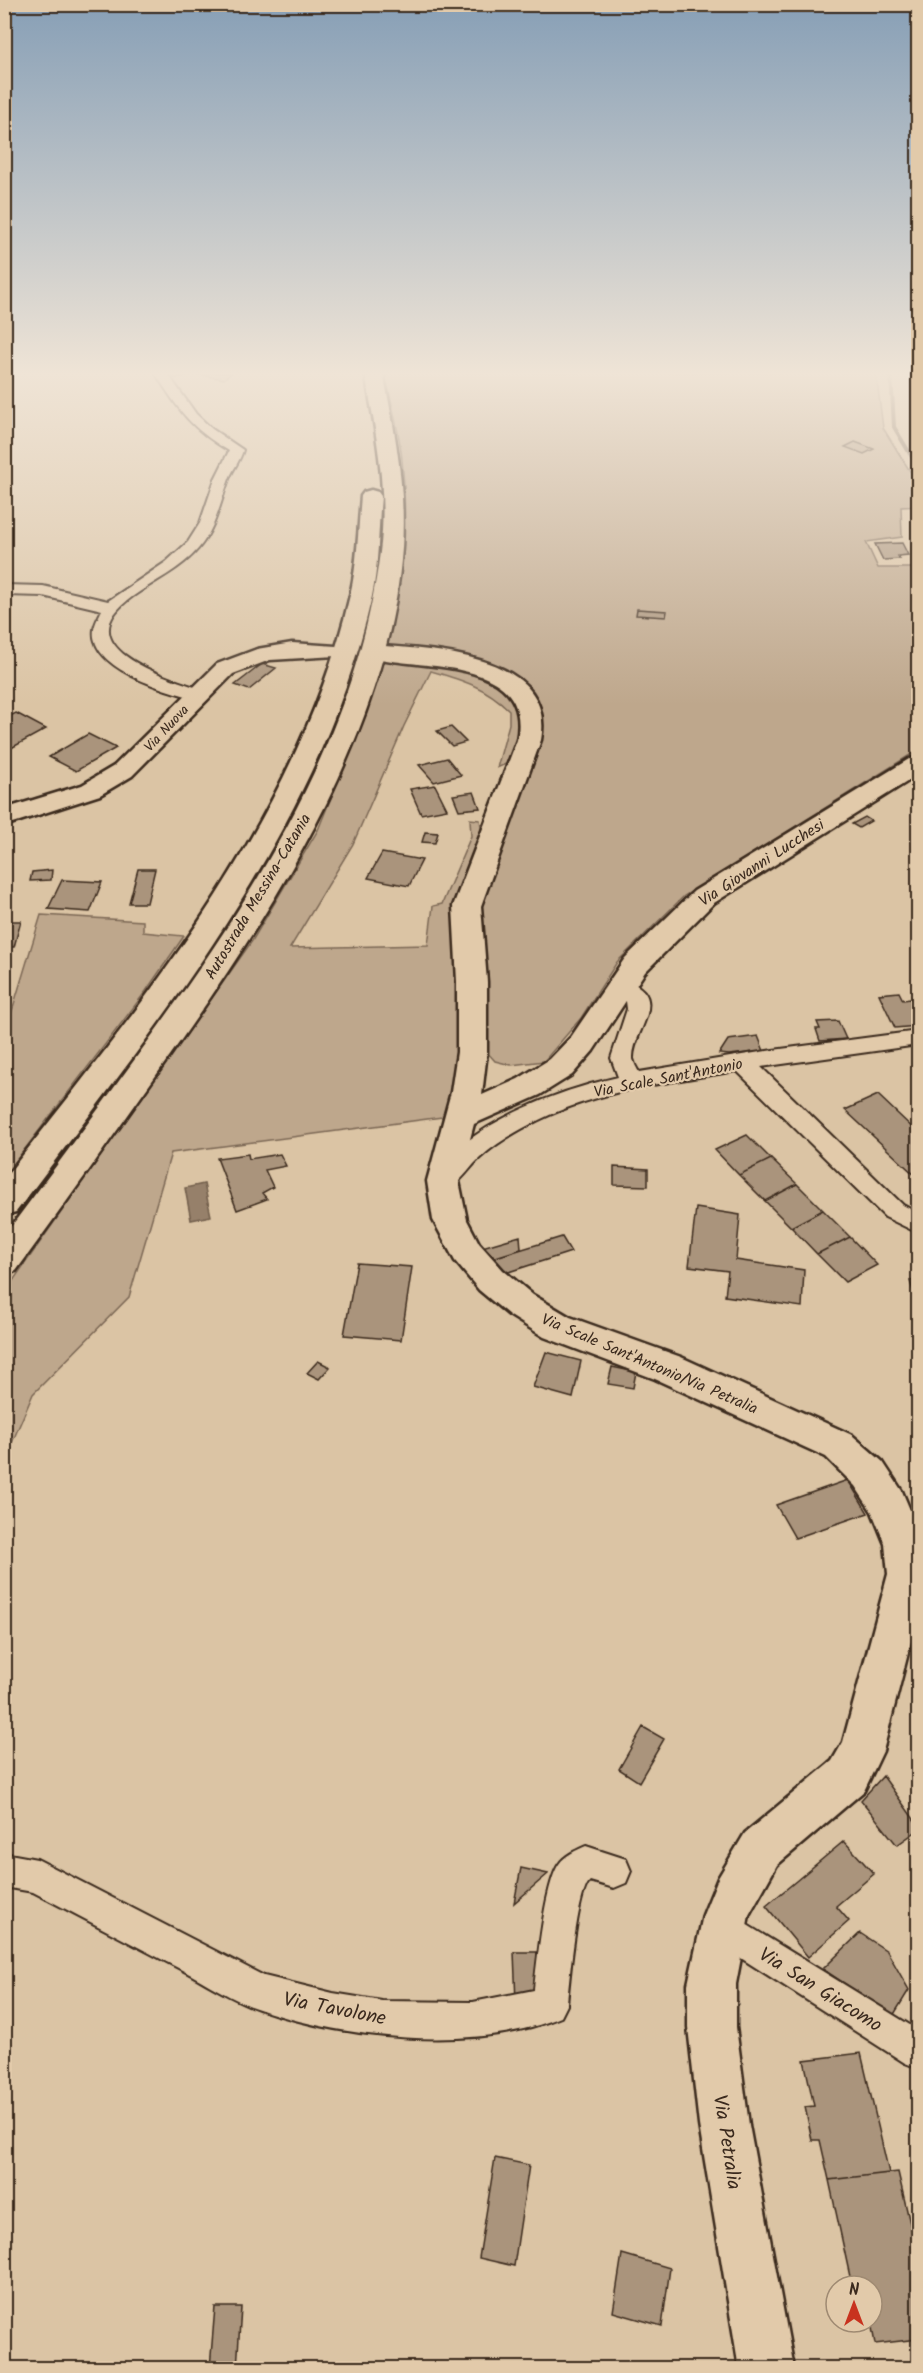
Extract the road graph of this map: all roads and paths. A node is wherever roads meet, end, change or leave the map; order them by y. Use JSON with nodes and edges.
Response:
{"nodes":[{"id":1,"x":222,"y":484,"type":"edge"},
{"id":2,"x":369,"y":484,"type":"edge"},
{"id":3,"x":392,"y":484,"type":"edge"},
{"id":4,"x":4,"y":590,"type":"edge"},
{"id":5,"x":111,"y":607,"type":"junction"},
{"id":6,"x":328,"y":651,"type":"dead end"},
{"id":7,"x":384,"y":653,"type":"dead end"},
{"id":8,"x":198,"y":694,"type":"junction"},
{"id":9,"x":918,"y":764,"type":"edge"},
{"id":10,"x":4,"y":818,"type":"edge"},
{"id":11,"x":621,"y":986,"type":"junction"},
{"id":12,"x":918,"y":1038,"type":"edge"},
{"id":13,"x":472,"y":1059,"type":"junction"},
{"id":14,"x":742,"y":1062,"type":"junction"},
{"id":15,"x":549,"y":1074,"type":"junction"},
{"id":16,"x":632,"y":1081,"type":"junction"},
{"id":17,"x":461,"y":1117,"type":"junction"},
{"id":18,"x":455,"y":1162,"type":"junction"},
{"id":19,"x":4,"y":1203,"type":"edge"},
{"id":20,"x":918,"y":1224,"type":"edge"},
{"id":21,"x":4,"y":1262,"type":"edge"},
{"id":22,"x":4,"y":1870,"type":"edge"},
{"id":23,"x":614,"y":1871,"type":"dead end"},
{"id":24,"x":724,"y":1921,"type":"junction"},
{"id":25,"x":918,"y":2050,"type":"edge"},
{"id":26,"x":767,"y":2368,"type":"edge"}],
"edges":[{"from":1,"to":5,"type":"street"},
{"from":2,"to":19,"type":"main road","name":"Autostrada Messina-Catania"},
{"from":3,"to":21,"type":"main road","name":"Autostrada Messina-Catania"},
{"from":4,"to":5,"type":"street"},
{"from":5,"to":8,"type":"street"},
{"from":6,"to":8,"type":"main road","name":"Via Nuova"},
{"from":7,"to":13,"type":"main road","name":"Via Scale Sant'Antonio/Via Petralia"},
{"from":8,"to":10,"type":"main road","name":"Via Nuova"},
{"from":9,"to":11,"type":"main road","name":"Via Giovanni Lucchesi"},
{"from":11,"to":15,"type":"main road","name":"Via Giovanni Lucchesi"},
{"from":11,"to":16,"type":"street"},
{"from":12,"to":14,"type":"street","name":"Via Scale Sant'Antonio"},
{"from":13,"to":15,"type":"main road"},
{"from":13,"to":17,"type":"main road","name":"Via Scale Sant'Antonio/Via Petralia"},
{"from":14,"to":16,"type":"street","name":"Via Scale Sant'Antonio"},
{"from":14,"to":20,"type":"street"},
{"from":15,"to":17,"type":"main road","name":"Via Giovanni Lucchesi"},
{"from":16,"to":18,"type":"street","name":"Via Scale Sant'Antonio"},
{"from":17,"to":18,"type":"main road","name":"Via Scale Sant'Antonio/Via Petralia"},
{"from":18,"to":24,"type":"main road","name":"Via Scale Sant'Antonio/Via Petralia"},
{"from":22,"to":23,"type":"street","name":"Via Tavolone"},
{"from":24,"to":25,"type":"street","name":"Via San Giacomo"},
{"from":24,"to":26,"type":"main road","name":"Via Petralia"}]}
